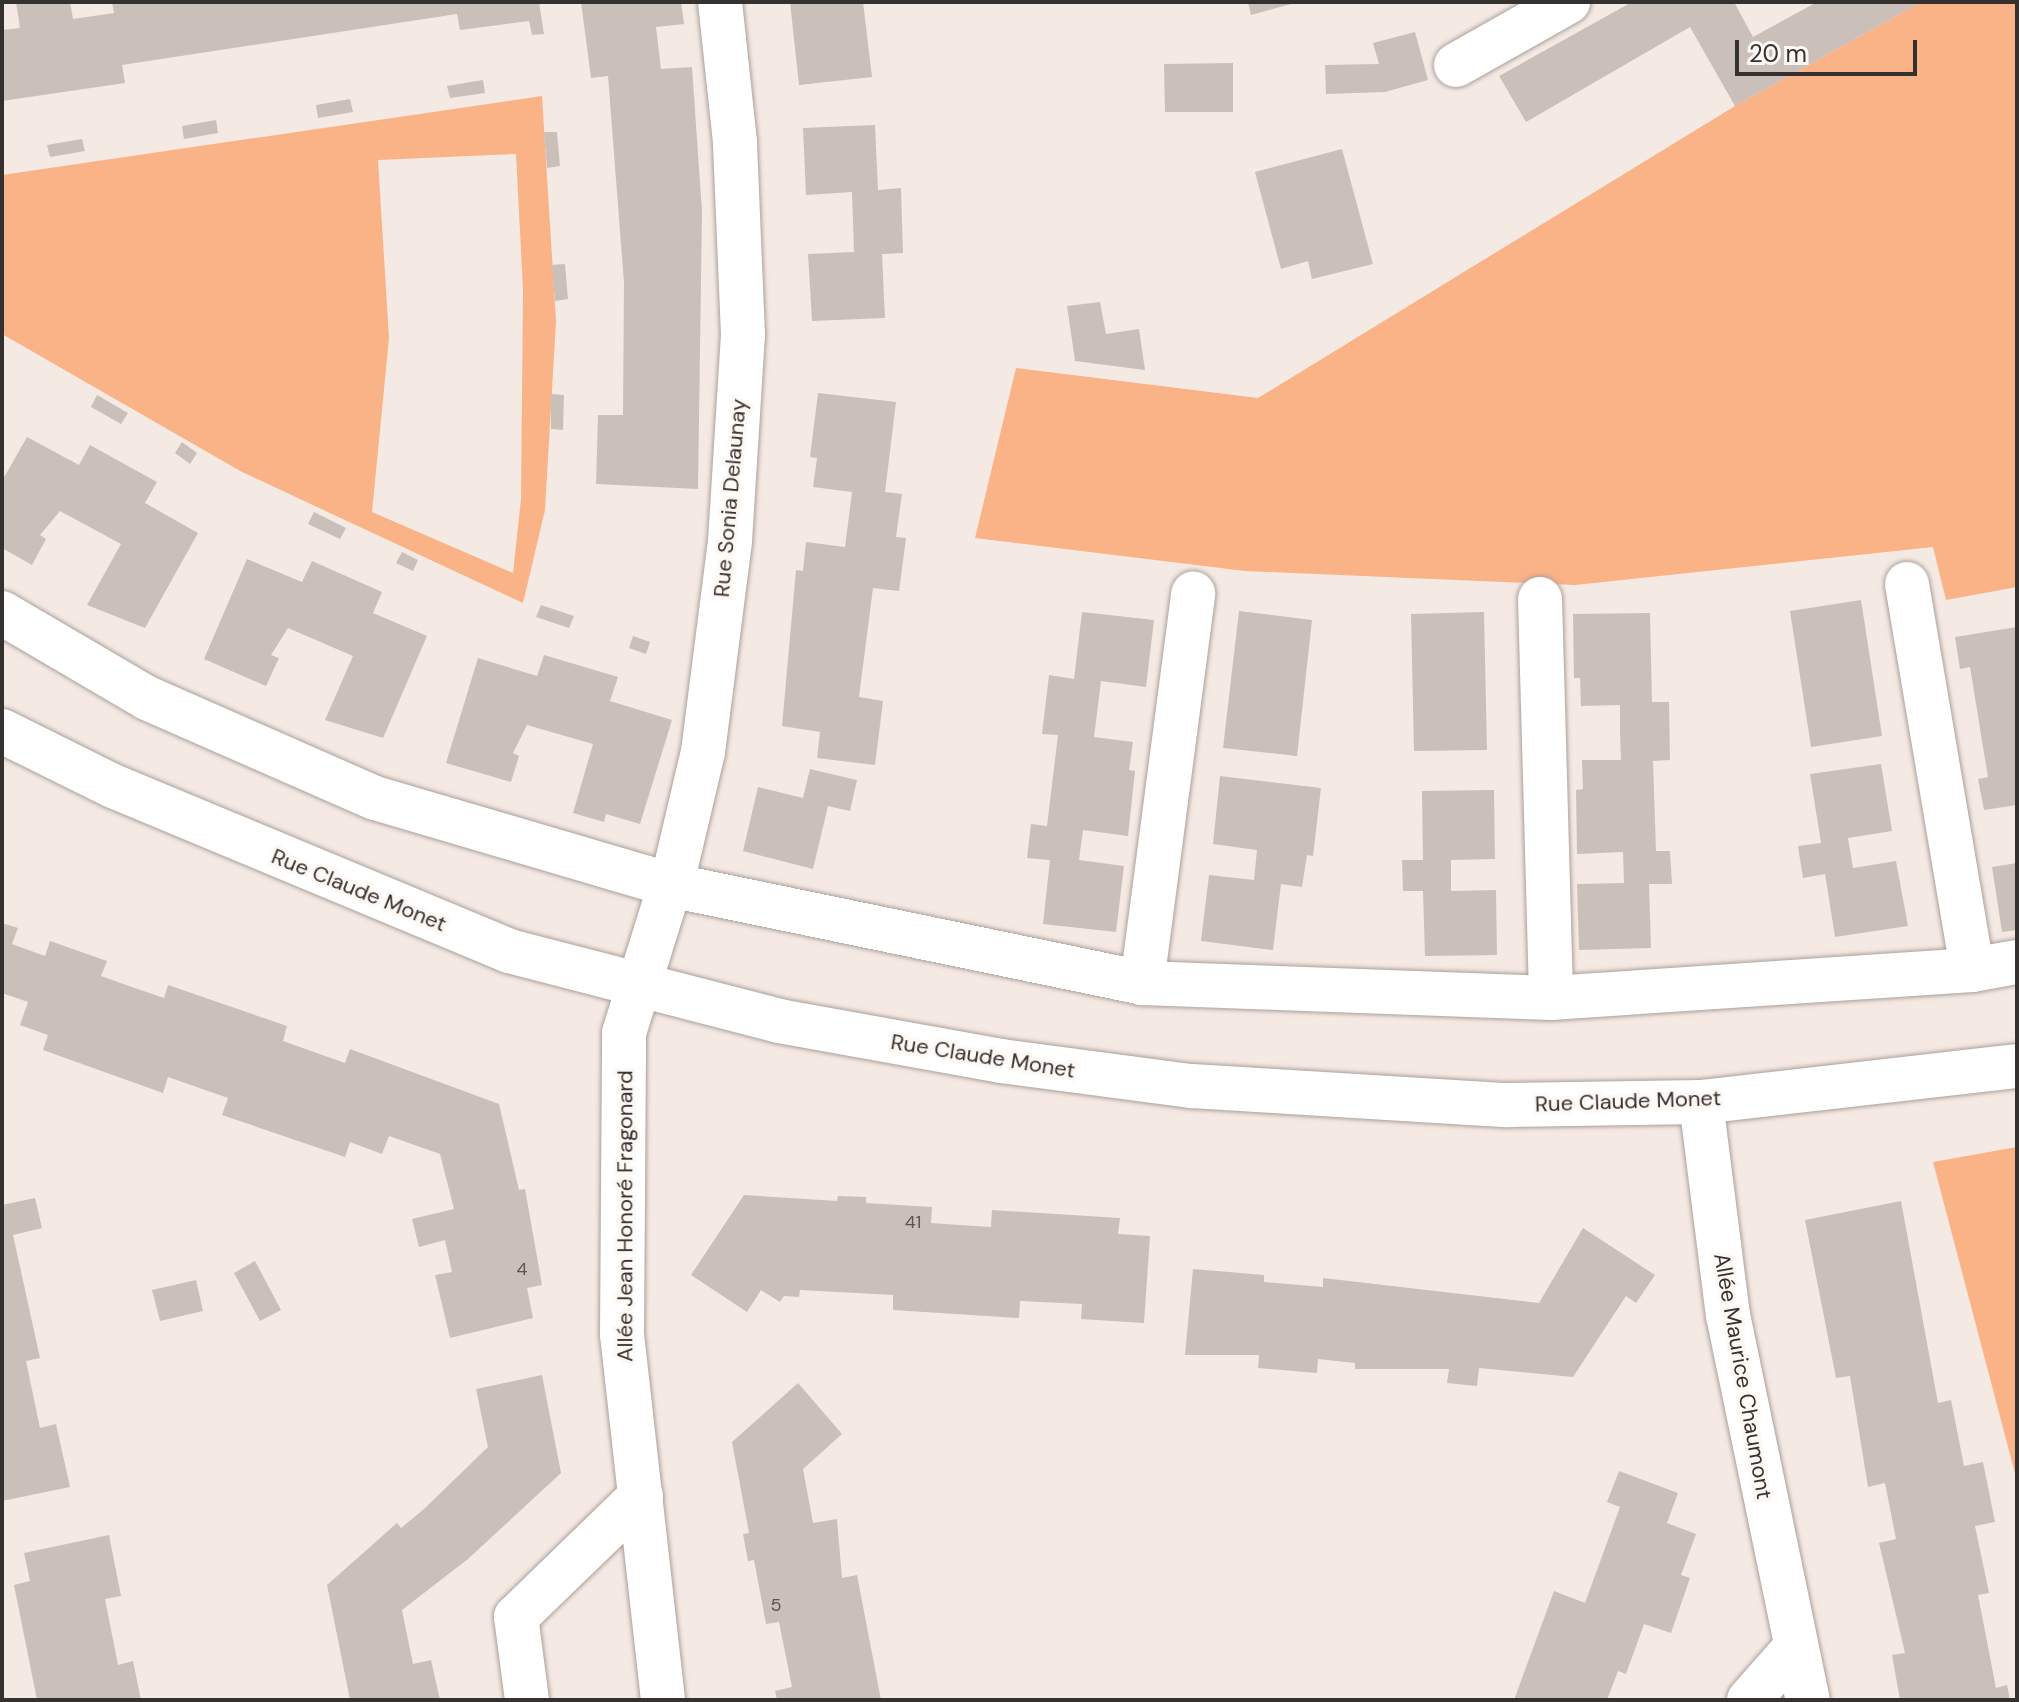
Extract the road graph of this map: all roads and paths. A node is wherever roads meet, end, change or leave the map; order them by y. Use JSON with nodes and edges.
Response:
{"nodes":[{"id":1,"x":720,"y":2,"type":"edge"},
{"id":2,"x":1568,"y":2,"type":"edge"},
{"id":3,"x":1456,"y":65,"type":"dead end"},
{"id":4,"x":1907,"y":584,"type":"dead end"},
{"id":5,"x":1193,"y":593,"type":"dead end"},
{"id":6,"x":1540,"y":599,"type":"dead end"},
{"id":7,"x":2,"y":613,"type":"edge"},
{"id":8,"x":2,"y":731,"type":"edge"},
{"id":9,"x":670,"y":885,"type":"junction"},
{"id":10,"x":2017,"y":962,"type":"edge"},
{"id":11,"x":1972,"y":970,"type":"junction"},
{"id":12,"x":1142,"y":983,"type":"junction"},
{"id":13,"x":638,"y":985,"type":"junction"},
{"id":14,"x":1551,"y":998,"type":"junction"},
{"id":15,"x":2017,"y":1066,"type":"edge"},
{"id":16,"x":1701,"y":1102,"type":"junction"},
{"id":17,"x":641,"y":1496,"type":"junction"},
{"id":18,"x":1794,"y":1649,"type":"junction"},
{"id":19,"x":527,"y":1700,"type":"edge"},
{"id":20,"x":663,"y":1700,"type":"edge"},
{"id":21,"x":1749,"y":1700,"type":"edge"},
{"id":22,"x":1808,"y":1700,"type":"edge"}],
"edges":[{"from":1,"to":9,"type":"street","name":"Rue Sonia Delaunay"},
{"from":2,"to":3,"type":"street"},
{"from":4,"to":11,"type":"street"},
{"from":5,"to":12,"type":"street"},
{"from":6,"to":14,"type":"street"},
{"from":7,"to":9,"type":"street"},
{"from":8,"to":13,"type":"street","name":"Rue Claude Monet"},
{"from":9,"to":12,"type":"street"},
{"from":9,"to":13,"type":"street","name":"Rue Sonia Delaunay"},
{"from":10,"to":11,"type":"street"},
{"from":11,"to":14,"type":"street"},
{"from":12,"to":14,"type":"street"},
{"from":13,"to":16,"type":"street","name":"Rue Claude Monet"},
{"from":13,"to":17,"type":"street","name":"Allée Jean Honoré Fragonard"},
{"from":15,"to":16,"type":"street","name":"Rue Claude Monet"},
{"from":16,"to":18,"type":"street","name":"Allée Maurice Chaumont"},
{"from":17,"to":19,"type":"street"},
{"from":17,"to":20,"type":"street","name":"Allée Jean Honoré Fragonard"},
{"from":18,"to":21,"type":"street"},
{"from":18,"to":22,"type":"street","name":"Allée Maurice Chaumont"}]}
